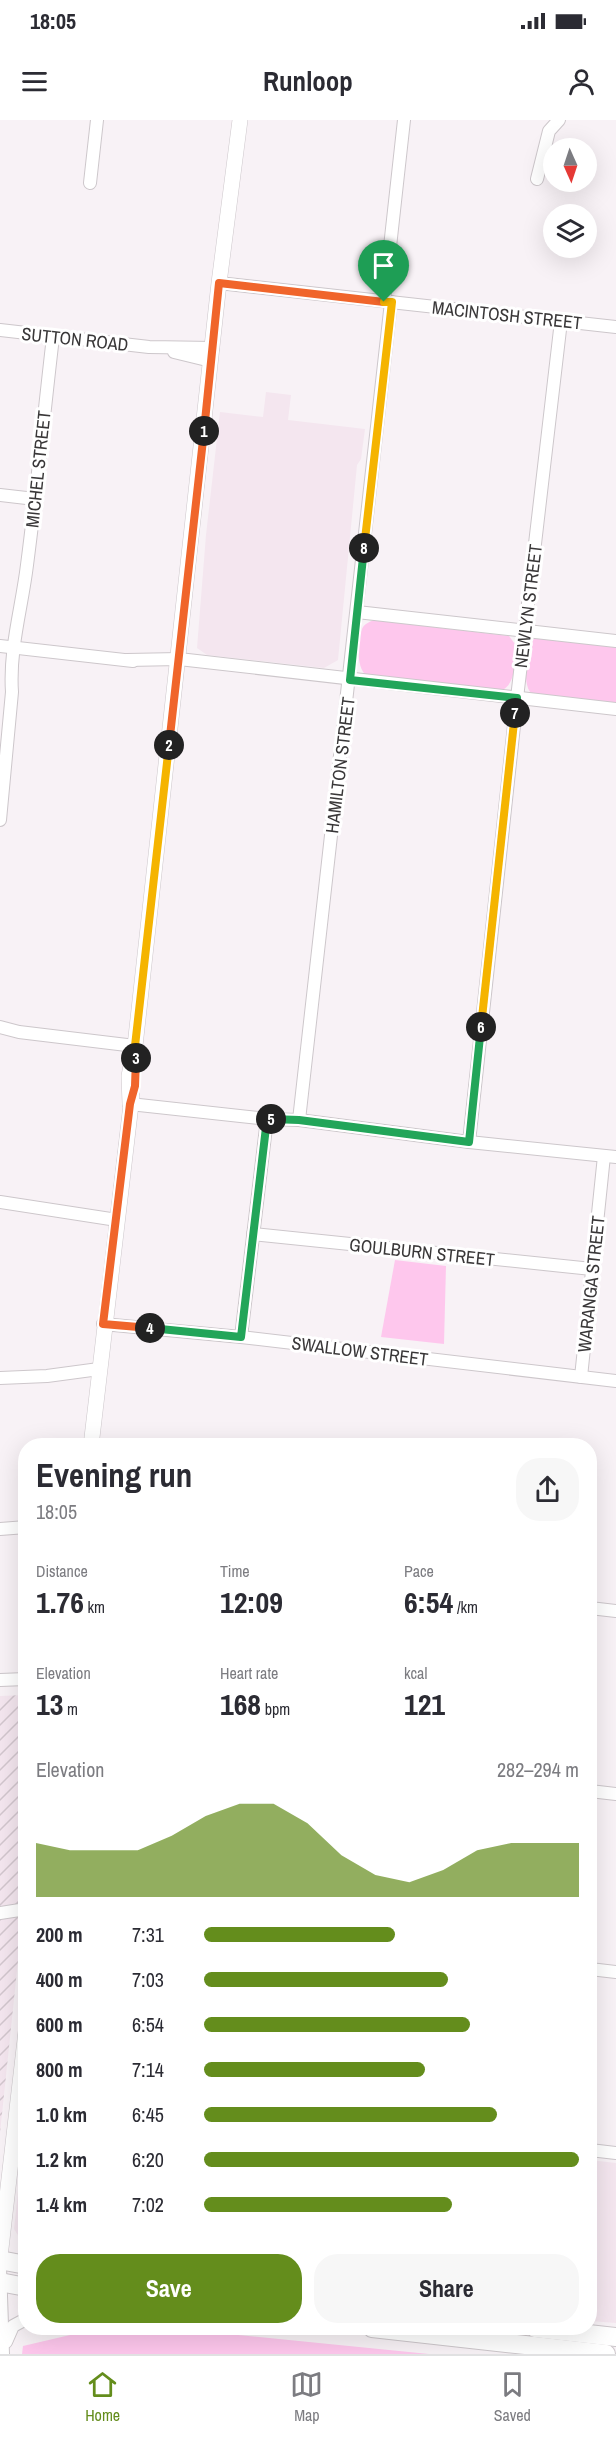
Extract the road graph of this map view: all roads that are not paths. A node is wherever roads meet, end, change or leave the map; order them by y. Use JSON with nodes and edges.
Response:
{"nodes":[{"id":1,"x":97,"y":120,"type":"edge"},
{"id":2,"x":240,"y":120,"type":"edge"},
{"id":3,"x":404,"y":120,"type":"edge"},
{"id":4,"x":559,"y":120,"type":"edge"},
{"id":5,"x":537,"y":179,"type":"dead end"},
{"id":6,"x":90,"y":183,"type":"dead end"},
{"id":7,"x":219,"y":283,"type":"junction"},
{"id":8,"x":388,"y":302,"type":"junction"},
{"id":9,"x":561,"y":321,"type":"junction"},
{"id":10,"x":616,"y":327,"type":"edge"},
{"id":11,"x":0,"y":330,"type":"edge"},
{"id":12,"x":53,"y":337,"type":"junction"},
{"id":13,"x":212,"y":354,"type":"junction"},
{"id":14,"x":0,"y":495,"type":"edge"},
{"id":15,"x":35,"y":499,"type":"junction"},
{"id":16,"x":357,"y":612,"type":"junction"},
{"id":17,"x":525,"y":631,"type":"junction"},
{"id":18,"x":616,"y":641,"type":"edge"},
{"id":19,"x":0,"y":646,"type":"edge"},
{"id":20,"x":18,"y":648,"type":"junction"},
{"id":21,"x":182,"y":662,"type":"junction"},
{"id":22,"x":350,"y":680,"type":"junction"},
{"id":23,"x":517,"y":698,"type":"junction"},
{"id":24,"x":616,"y":709,"type":"edge"},
{"id":25,"x":1,"y":804,"type":"edge"},
{"id":26,"x":0,"y":820,"type":"edge"},
{"id":27,"x":0,"y":1019,"type":"edge"},
{"id":28,"x":0,"y":1027,"type":"edge"},
{"id":29,"x":19,"y":1032,"type":"junction"},
{"id":30,"x":135,"y":1046,"type":"junction"},
{"id":31,"x":130,"y":1104,"type":"junction"},
{"id":32,"x":267,"y":1119,"type":"junction"},
{"id":33,"x":299,"y":1120,"type":"junction"},
{"id":34,"x":469,"y":1142,"type":"junction"},
{"id":35,"x":610,"y":1156,"type":"edge"},
{"id":36,"x":0,"y":1202,"type":"edge"},
{"id":37,"x":117,"y":1220,"type":"junction"},
{"id":38,"x":253,"y":1234,"type":"junction"},
{"id":39,"x":592,"y":1269,"type":"junction"},
{"id":40,"x":103,"y":1324,"type":"junction"},
{"id":41,"x":241,"y":1337,"type":"junction"},
{"id":42,"x":98,"y":1375,"type":"junction"},
{"id":43,"x":581,"y":1377,"type":"junction"},
{"id":44,"x":0,"y":1378,"type":"edge"},
{"id":45,"x":616,"y":1381,"type":"edge"},
{"id":46,"x":91,"y":1438,"type":"edge"},
{"id":47,"x":18,"y":1527,"type":"edge"},
{"id":48,"x":0,"y":1528,"type":"edge"},
{"id":49,"x":597,"y":1609,"type":"edge"},
{"id":50,"x":616,"y":1611,"type":"edge"},
{"id":51,"x":18,"y":1679,"type":"edge"},
{"id":52,"x":0,"y":1680,"type":"edge"},
{"id":53,"x":597,"y":1792,"type":"edge"},
{"id":54,"x":616,"y":1794,"type":"edge"},
{"id":55,"x":18,"y":1911,"type":"edge"},
{"id":56,"x":0,"y":1915,"type":"edge"},
{"id":57,"x":18,"y":1917,"type":"edge"},
{"id":58,"x":597,"y":1970,"type":"edge"},
{"id":59,"x":616,"y":1972,"type":"edge"},
{"id":60,"x":18,"y":2116,"type":"edge"},
{"id":61,"x":597,"y":2151,"type":"edge"},
{"id":62,"x":616,"y":2153,"type":"edge"},
{"id":63,"x":3,"y":2207,"type":"edge"},
{"id":64,"x":2,"y":2228,"type":"edge"},
{"id":65,"x":0,"y":2259,"type":"edge"},
{"id":66,"x":18,"y":2263,"type":"edge"},
{"id":67,"x":0,"y":2267,"type":"edge"},
{"id":68,"x":0,"y":2282,"type":"edge"},
{"id":69,"x":18,"y":2285,"type":"edge"},
{"id":70,"x":18,"y":2323,"type":"edge"},
{"id":71,"x":435,"y":2335,"type":"edge"},
{"id":72,"x":597,"y":2335,"type":"edge"},
{"id":73,"x":616,"y":2337,"type":"edge"},
{"id":74,"x":3,"y":2353,"type":"edge"},
{"id":75,"x":606,"y":2354,"type":"edge"}],
"edges":[{"from":1,"to":6,"type":"street"},
{"from":2,"to":7,"type":"main road"},
{"from":3,"to":8,"type":"street","name":"HAMILTON STREET"},
{"from":4,"to":5,"type":"street"},
{"from":7,"to":8,"type":"street","name":"MACINTOSH STREET"},
{"from":7,"to":13,"type":"main road"},
{"from":8,"to":9,"type":"street","name":"MACINTOSH STREET"},
{"from":8,"to":16,"type":"street","name":"HAMILTON STREET"},
{"from":9,"to":10,"type":"street","name":"MACINTOSH STREET"},
{"from":9,"to":17,"type":"street","name":"NEWLYN STREET"},
{"from":11,"to":12,"type":"street","name":"SUTTON ROAD"},
{"from":12,"to":13,"type":"street","name":"SUTTON ROAD"},
{"from":12,"to":15,"type":"street","name":"MICHEL STREET"},
{"from":13,"to":21,"type":"main road"},
{"from":14,"to":15,"type":"street"},
{"from":15,"to":20,"type":"street","name":"MICHEL STREET"},
{"from":16,"to":17,"type":"street"},
{"from":16,"to":22,"type":"street","name":"HAMILTON STREET"},
{"from":17,"to":18,"type":"street"},
{"from":17,"to":23,"type":"street","name":"NEWLYN STREET"},
{"from":19,"to":20,"type":"street"},
{"from":20,"to":21,"type":"street"},
{"from":20,"to":25,"type":"street","name":"MICHEL STREET"},
{"from":21,"to":22,"type":"street"},
{"from":21,"to":30,"type":"main road"},
{"from":22,"to":23,"type":"street"},
{"from":22,"to":33,"type":"street","name":"HAMILTON STREET"},
{"from":23,"to":24,"type":"street"},
{"from":23,"to":34,"type":"street","name":"NEWLYN STREET"},
{"from":25,"to":26,"type":"street","name":"MICHEL STREET"},
{"from":27,"to":29,"type":"street"},
{"from":28,"to":29,"type":"street"},
{"from":29,"to":30,"type":"street"},
{"from":30,"to":31,"type":"main road"},
{"from":31,"to":32,"type":"street"},
{"from":31,"to":37,"type":"main road"},
{"from":32,"to":33,"type":"street"},
{"from":32,"to":38,"type":"street"},
{"from":33,"to":34,"type":"street"},
{"from":34,"to":35,"type":"street"},
{"from":35,"to":39,"type":"street","name":"WARANGA STREET"},
{"from":36,"to":37,"type":"street"},
{"from":37,"to":40,"type":"main road"},
{"from":38,"to":39,"type":"street","name":"GOULBURN STREET"},
{"from":38,"to":41,"type":"street"},
{"from":39,"to":43,"type":"street","name":"WARANGA STREET"},
{"from":40,"to":41,"type":"street","name":"SWALLOW STREET"},
{"from":40,"to":42,"type":"main road"},
{"from":41,"to":43,"type":"street","name":"SWALLOW STREET"},
{"from":42,"to":44,"type":"street"},
{"from":42,"to":46,"type":"main road"},
{"from":43,"to":45,"type":"street","name":"SWALLOW STREET"},
{"from":47,"to":48,"type":"street"},
{"from":49,"to":50,"type":"street"},
{"from":51,"to":52,"type":"street"},
{"from":53,"to":54,"type":"street"},
{"from":55,"to":56,"type":"street"},
{"from":56,"to":57,"type":"street"},
{"from":58,"to":59,"type":"street"},
{"from":60,"to":63,"type":"main road"},
{"from":61,"to":62,"type":"street"},
{"from":63,"to":64,"type":"main road"},
{"from":64,"to":65,"type":"main road"},
{"from":65,"to":66,"type":"highway"},
{"from":67,"to":68,"type":"street"},
{"from":68,"to":69,"type":"highway"},
{"from":68,"to":74,"type":"street"},
{"from":70,"to":74,"type":"street"},
{"from":71,"to":75,"type":"highway"},
{"from":72,"to":73,"type":"highway"}]}
